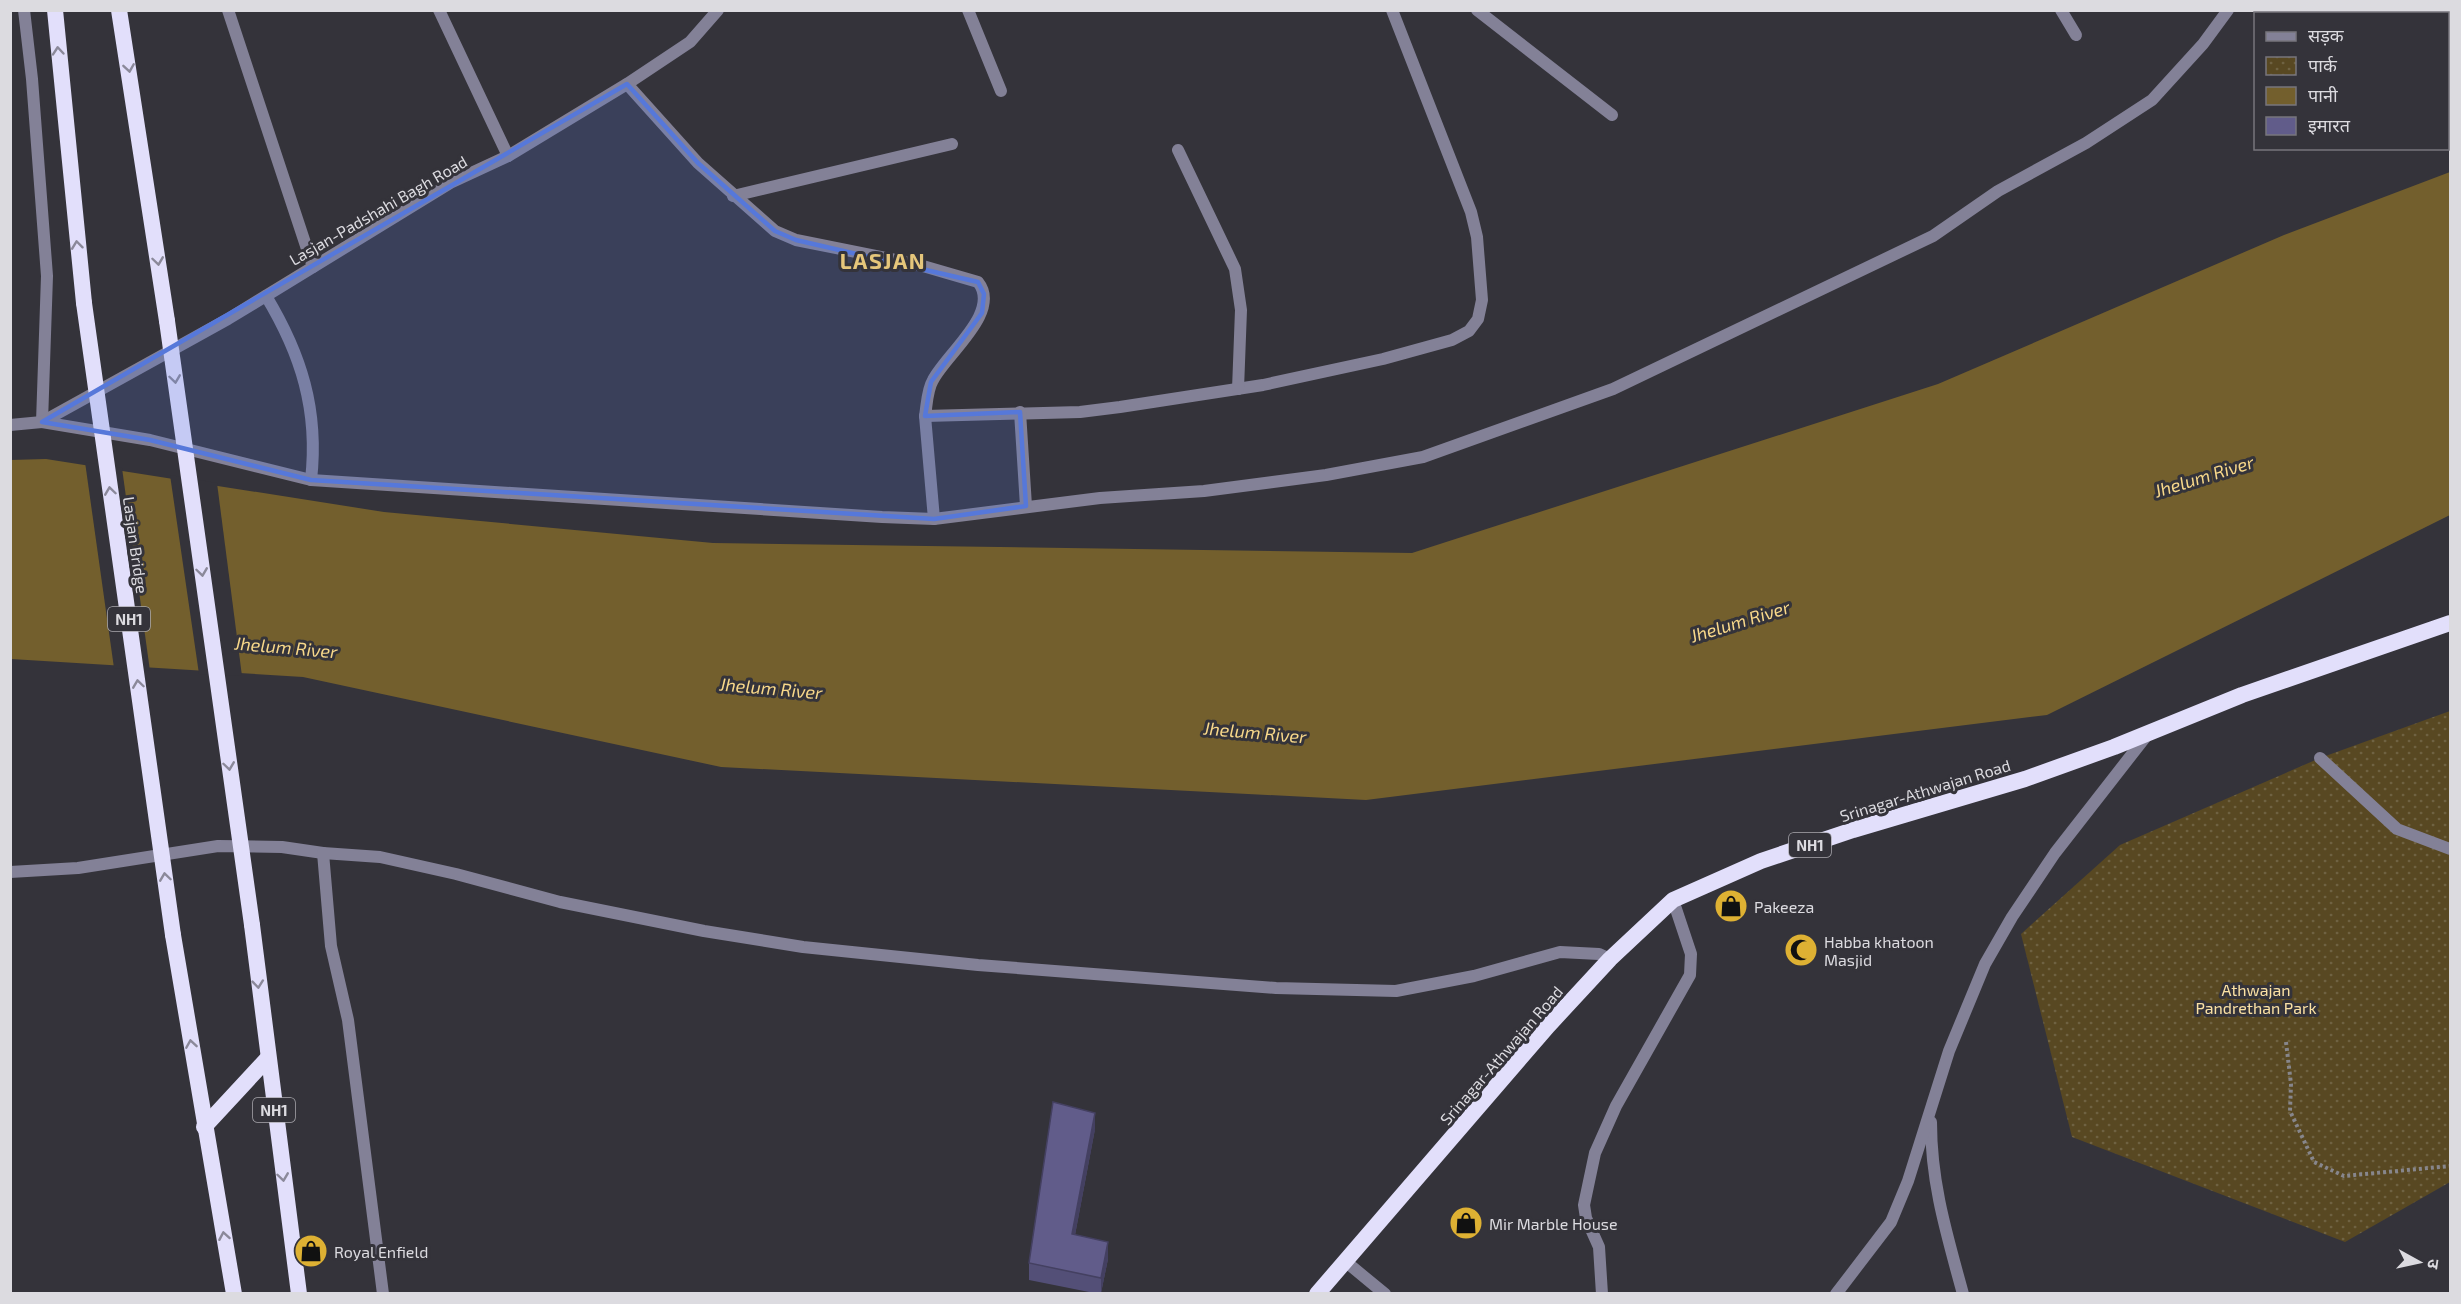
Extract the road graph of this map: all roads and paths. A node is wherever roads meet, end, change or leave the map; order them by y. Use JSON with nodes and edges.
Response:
{"nodes":[{"id":1,"x":24,"y":10,"type":"edge"},
{"id":2,"x":55,"y":10,"type":"edge"},
{"id":3,"x":119,"y":10,"type":"edge"},
{"id":4,"x":228,"y":10,"type":"edge"},
{"id":5,"x":439,"y":10,"type":"edge"},
{"id":6,"x":718,"y":10,"type":"edge"},
{"id":7,"x":968,"y":10,"type":"edge"},
{"id":8,"x":1392,"y":10,"type":"edge"},
{"id":9,"x":1477,"y":10,"type":"edge"},
{"id":10,"x":2061,"y":10,"type":"edge"},
{"id":11,"x":2228,"y":10,"type":"edge"},
{"id":12,"x":2076,"y":35,"type":"dead end"},
{"id":13,"x":627,"y":84,"type":"junction"},
{"id":14,"x":1001,"y":91,"type":"dead end"},
{"id":15,"x":1612,"y":115,"type":"dead end"},
{"id":16,"x":952,"y":144,"type":"dead end"},
{"id":17,"x":1178,"y":150,"type":"dead end"},
{"id":18,"x":508,"y":156,"type":"junction"},
{"id":19,"x":733,"y":196,"type":"junction"},
{"id":20,"x":313,"y":267,"type":"junction"},
{"id":21,"x":266,"y":296,"type":"junction"},
{"id":22,"x":1238,"y":388,"type":"junction"},
{"id":23,"x":1020,"y":412,"type":"junction"},
{"id":24,"x":925,"y":416,"type":"junction"},
{"id":25,"x":42,"y":422,"type":"junction"},
{"id":26,"x":10,"y":425,"type":"edge"},
{"id":27,"x":311,"y":480,"type":"junction"},
{"id":28,"x":1026,"y":506,"type":"junction"},
{"id":29,"x":934,"y":519,"type":"junction"},
{"id":30,"x":2451,"y":623,"type":"edge"},
{"id":31,"x":2147,"y":734,"type":"junction"},
{"id":32,"x":2320,"y":758,"type":"dead end"},
{"id":33,"x":2451,"y":849,"type":"edge"},
{"id":34,"x":323,"y":853,"type":"junction"},
{"id":35,"x":10,"y":872,"type":"edge"},
{"id":36,"x":1673,"y":900,"type":"junction"},
{"id":37,"x":1611,"y":959,"type":"junction"},
{"id":38,"x":2286,"y":1042,"type":"dead end"},
{"id":39,"x":267,"y":1059,"type":"junction"},
{"id":40,"x":1930,"y":1112,"type":"junction"},
{"id":41,"x":204,"y":1127,"type":"junction"},
{"id":42,"x":2451,"y":1166,"type":"edge"},
{"id":43,"x":1345,"y":1261,"type":"junction"},
{"id":44,"x":234,"y":1293,"type":"edge"},
{"id":45,"x":299,"y":1293,"type":"edge"},
{"id":46,"x":383,"y":1293,"type":"edge"},
{"id":47,"x":1317,"y":1293,"type":"edge"},
{"id":48,"x":1385,"y":1293,"type":"edge"},
{"id":49,"x":1602,"y":1293,"type":"edge"},
{"id":50,"x":1836,"y":1293,"type":"edge"},
{"id":51,"x":1963,"y":1293,"type":"edge"}],
"edges":[{"from":1,"to":25,"type":"street"},
{"from":41,"to":2,"type":"highway","name":"Lasjan Bridge","number":"NH1","one_way":true,"bridge":true},
{"from":3,"to":39,"type":"highway","number":"NH1","one_way":true,"bridge":true},
{"from":4,"to":20,"type":"street"},
{"from":5,"to":18,"type":"street"},
{"from":6,"to":13,"type":"street","name":"Lasjan-Padshahi Bagh Road"},
{"from":7,"to":14,"type":"street"},
{"from":8,"to":22,"type":"street"},
{"from":9,"to":15,"type":"street"},
{"from":10,"to":12,"type":"street"},
{"from":11,"to":28,"type":"street"},
{"from":13,"to":18,"type":"street","name":"Lasjan-Padshahi Bagh Road"},
{"from":13,"to":19,"type":"street"},
{"from":16,"to":19,"type":"street"},
{"from":17,"to":22,"type":"street"},
{"from":18,"to":20,"type":"street","name":"Lasjan-Padshahi Bagh Road"},
{"from":19,"to":24,"type":"street"},
{"from":20,"to":21,"type":"street","name":"Lasjan-Padshahi Bagh Road"},
{"from":21,"to":25,"type":"street","name":"Lasjan-Padshahi Bagh Road"},
{"from":21,"to":27,"type":"street"},
{"from":22,"to":23,"type":"street"},
{"from":23,"to":24,"type":"street"},
{"from":23,"to":28,"type":"street"},
{"from":24,"to":29,"type":"street"},
{"from":25,"to":26,"type":"street"},
{"from":25,"to":27,"type":"street"},
{"from":27,"to":29,"type":"street"},
{"from":28,"to":29,"type":"street"},
{"from":30,"to":31,"type":"highway","name":"Srinagar-Athwajan Road","number":"NH1"},
{"from":31,"to":36,"type":"highway","name":"Srinagar-Athwajan Road","number":"NH1"},
{"from":31,"to":40,"type":"street"},
{"from":32,"to":33,"type":"street"},
{"from":34,"to":35,"type":"street"},
{"from":34,"to":37,"type":"street"},
{"from":34,"to":46,"type":"street"},
{"from":36,"to":37,"type":"highway","name":"Srinagar-Athwajan Road","number":"NH1"},
{"from":36,"to":49,"type":"street"},
{"from":37,"to":43,"type":"highway","name":"Srinagar-Athwajan Road","number":"NH1"},
{"from":38,"to":42,"type":"path"},
{"from":39,"to":41,"type":"highway"},
{"from":39,"to":45,"type":"highway","number":"NH1","one_way":true},
{"from":40,"to":50,"type":"street"},
{"from":40,"to":51,"type":"street"},
{"from":44,"to":41,"type":"highway","number":"NH1","one_way":true},
{"from":43,"to":47,"type":"highway","name":"Srinagar-Athwajan Road","number":"NH1"},
{"from":43,"to":48,"type":"street"}]}
